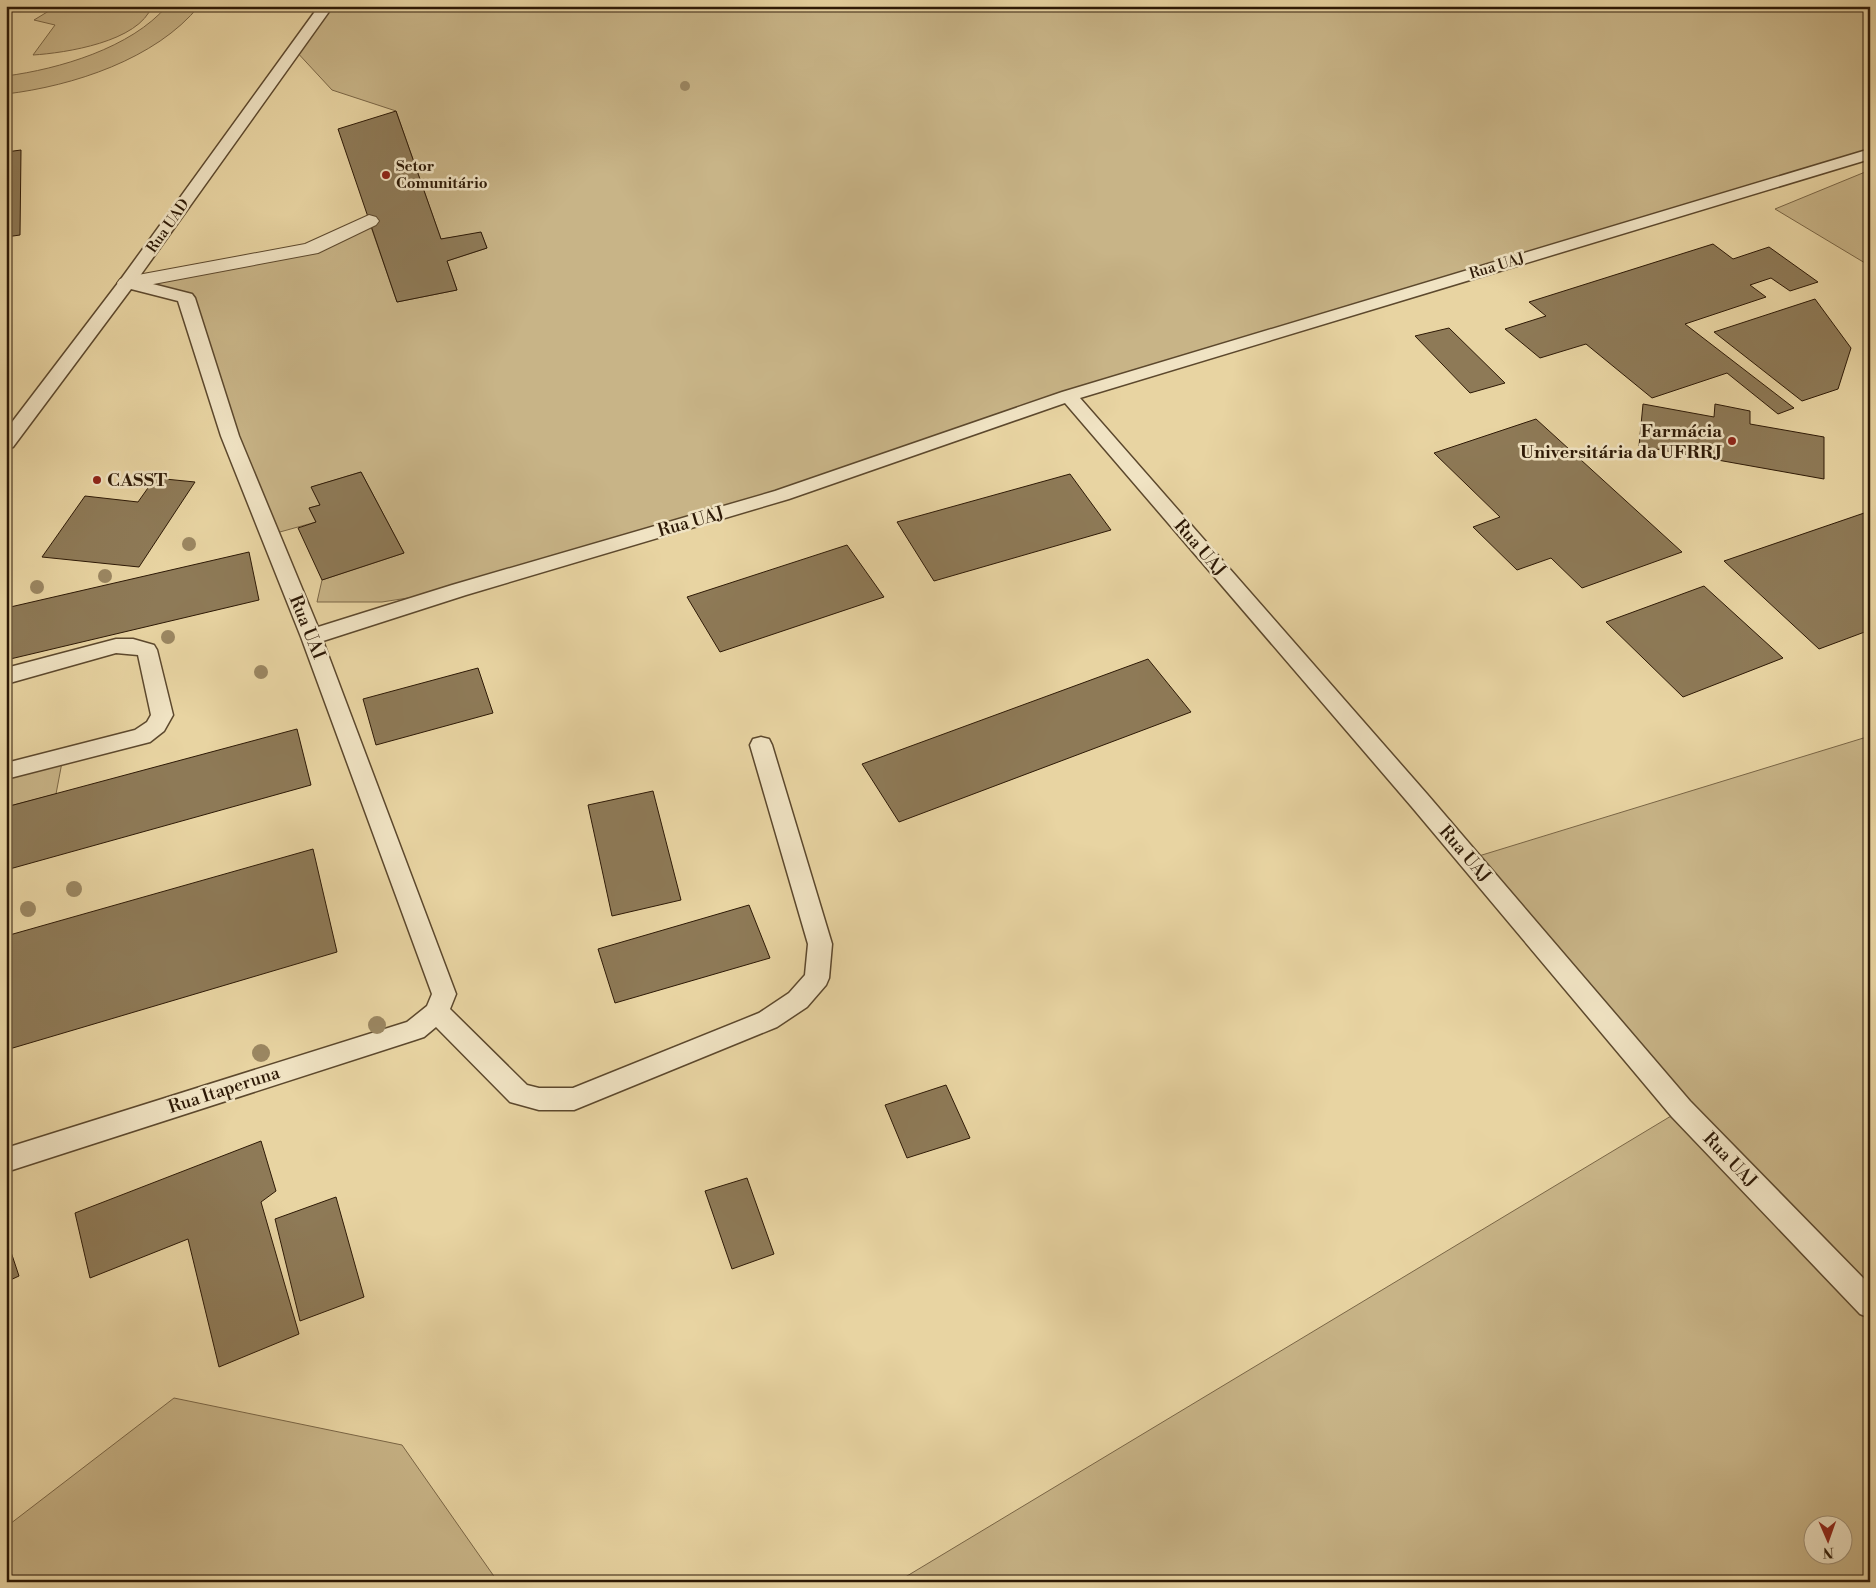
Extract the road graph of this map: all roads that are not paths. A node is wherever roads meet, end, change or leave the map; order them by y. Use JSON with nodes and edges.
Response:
{"nodes":[{"id":1,"x":326,"y":6,"type":"edge"},
{"id":2,"x":1870,"y":154,"type":"edge"},
{"id":3,"x":369,"y":220,"type":"dead end"},
{"id":4,"x":127,"y":283,"type":"junction"},
{"id":5,"x":1068,"y":396,"type":"junction"},
{"id":6,"x":6,"y":443,"type":"edge"},
{"id":7,"x":311,"y":637,"type":"junction"},
{"id":8,"x":6,"y":676,"type":"edge"},
{"id":9,"x":761,"y":745,"type":"dead end"},
{"id":10,"x":6,"y":771,"type":"edge"},
{"id":11,"x":437,"y":1012,"type":"junction"},
{"id":12,"x":6,"y":1160,"type":"edge"},
{"id":13,"x":1870,"y":1305,"type":"edge"}],
"edges":[{"from":1,"to":4,"type":"lane","name":"Rua UAD"},
{"from":2,"to":5,"type":"lane","name":"Rua UAJ"},
{"from":3,"to":4,"type":"street"},
{"from":4,"to":6,"type":"lane","name":"Rua UAD"},
{"from":4,"to":7,"type":"lane","name":"Rua UAI"},
{"from":5,"to":7,"type":"lane","name":"Rua UAJ"},
{"from":5,"to":13,"type":"lane","name":"Rua UAJ"},
{"from":7,"to":11,"type":"lane","name":"Rua UAI"},
{"from":8,"to":10,"type":"lane"},
{"from":9,"to":11,"type":"lane"},
{"from":11,"to":12,"type":"lane","name":"Rua Itaperuna"}]}
